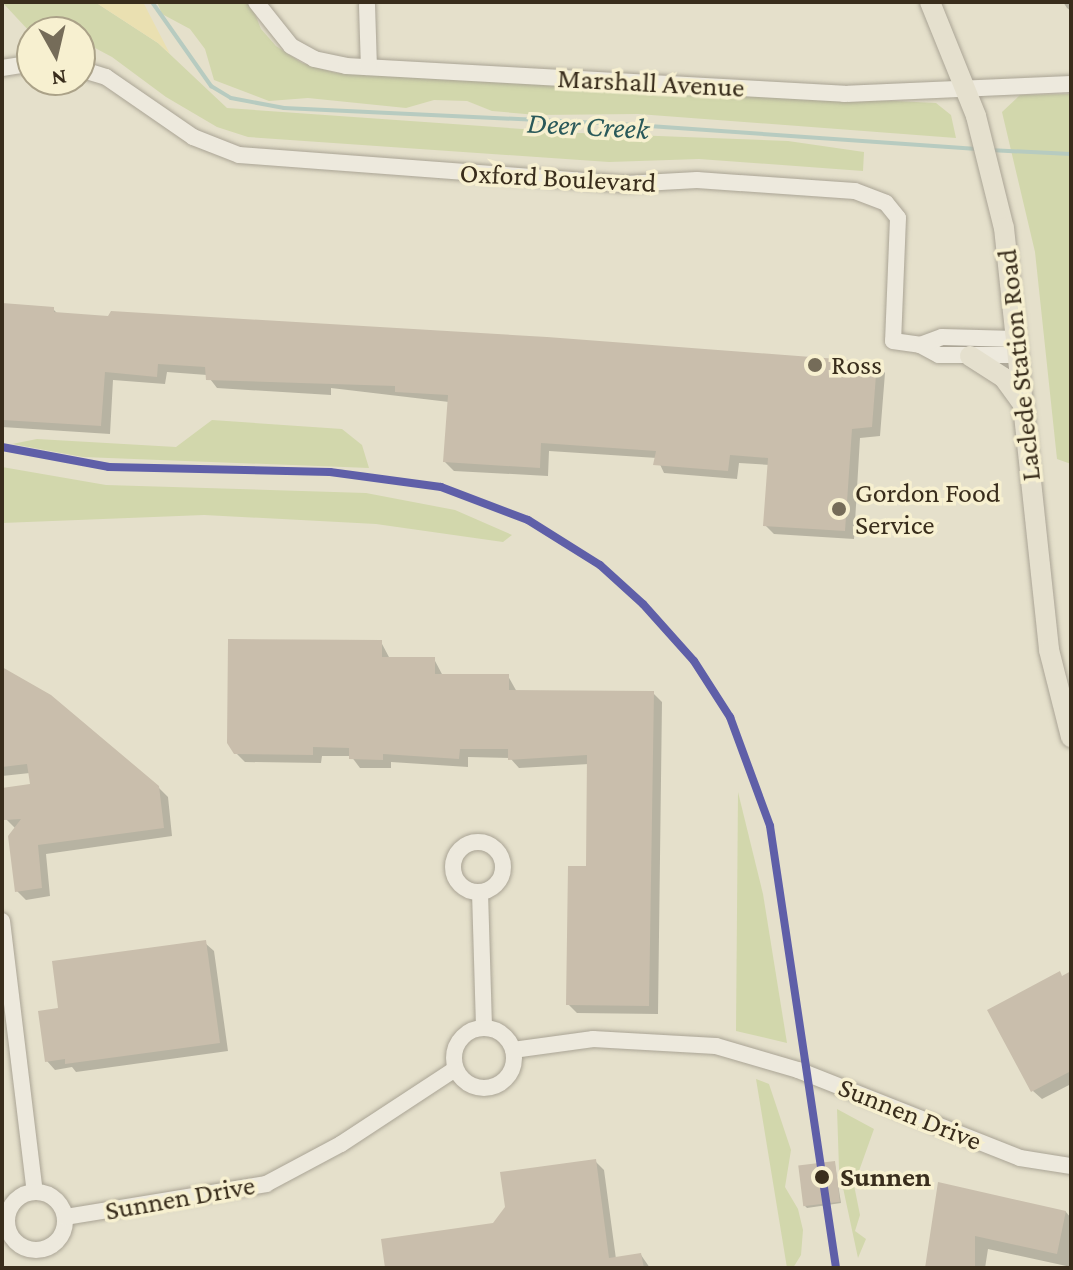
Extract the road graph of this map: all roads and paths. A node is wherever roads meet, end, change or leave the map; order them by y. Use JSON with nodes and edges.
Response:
{"nodes":[{"id":1,"x":256,"y":2,"type":"edge"},
{"id":2,"x":934,"y":4,"type":"edge"},
{"id":3,"x":367,"y":5,"type":"dead end"},
{"id":4,"x":369,"y":67,"type":"junction"},
{"id":5,"x":96,"y":74,"type":"edge"},
{"id":6,"x":1071,"y":84,"type":"edge"},
{"id":7,"x":965,"y":87,"type":"junction"},
{"id":8,"x":920,"y":345,"type":"junction"},
{"id":9,"x":1016,"y":347,"type":"junction"},
{"id":10,"x":970,"y":356,"type":"junction"},
{"id":11,"x":1023,"y":406,"type":"junction"},
{"id":12,"x":1071,"y":737,"type":"edge"},
{"id":13,"x":480,"y":892,"type":"dead end"},
{"id":14,"x":2,"y":921,"type":"edge"},
{"id":15,"x":484,"y":1028,"type":"junction"},
{"id":16,"x":513,"y":1050,"type":"junction"},
{"id":17,"x":455,"y":1069,"type":"junction"},
{"id":18,"x":1071,"y":1166,"type":"edge"},
{"id":19,"x":35,"y":1192,"type":"junction"},
{"id":20,"x":65,"y":1217,"type":"junction"},
{"id":21,"x":4,"y":1219,"type":"edge"}],
"edges":[{"from":1,"to":4,"type":"street","name":"Marshall Avenue"},
{"from":2,"to":7,"type":"main road","name":"Laclede Station Road"},
{"from":3,"to":4,"type":"street"},
{"from":4,"to":7,"type":"street","name":"Marshall Avenue"},
{"from":5,"to":8,"type":"street","name":"Oxford Boulevard"},
{"from":6,"to":7,"type":"street","name":"Marshall Avenue"},
{"from":7,"to":9,"type":"main road","name":"Laclede Station Road"},
{"from":8,"to":9,"type":"street"},
{"from":8,"to":10,"type":"street","name":"Oxford Boulevard"},
{"from":9,"to":10,"type":"street","name":"Oxford Boulevard"},
{"from":9,"to":11,"type":"main road","name":"Laclede Station Road"},
{"from":10,"to":11,"type":"main road"},
{"from":11,"to":12,"type":"main road","name":"Laclede Station Road"},
{"from":13,"to":15,"type":"street"},
{"from":14,"to":19,"type":"street"},
{"from":15,"to":16,"type":"street"},
{"from":15,"to":17,"type":"street"},
{"from":16,"to":17,"type":"street"},
{"from":16,"to":18,"type":"street","name":"Sunnen Drive"},
{"from":17,"to":20,"type":"street","name":"Sunnen Drive"},
{"from":19,"to":20,"type":"street","name":"Sunnen Drive"},
{"from":19,"to":21,"type":"street","name":"Sunnen Drive"},
{"from":20,"to":21,"type":"street","name":"Sunnen Drive"}]}
